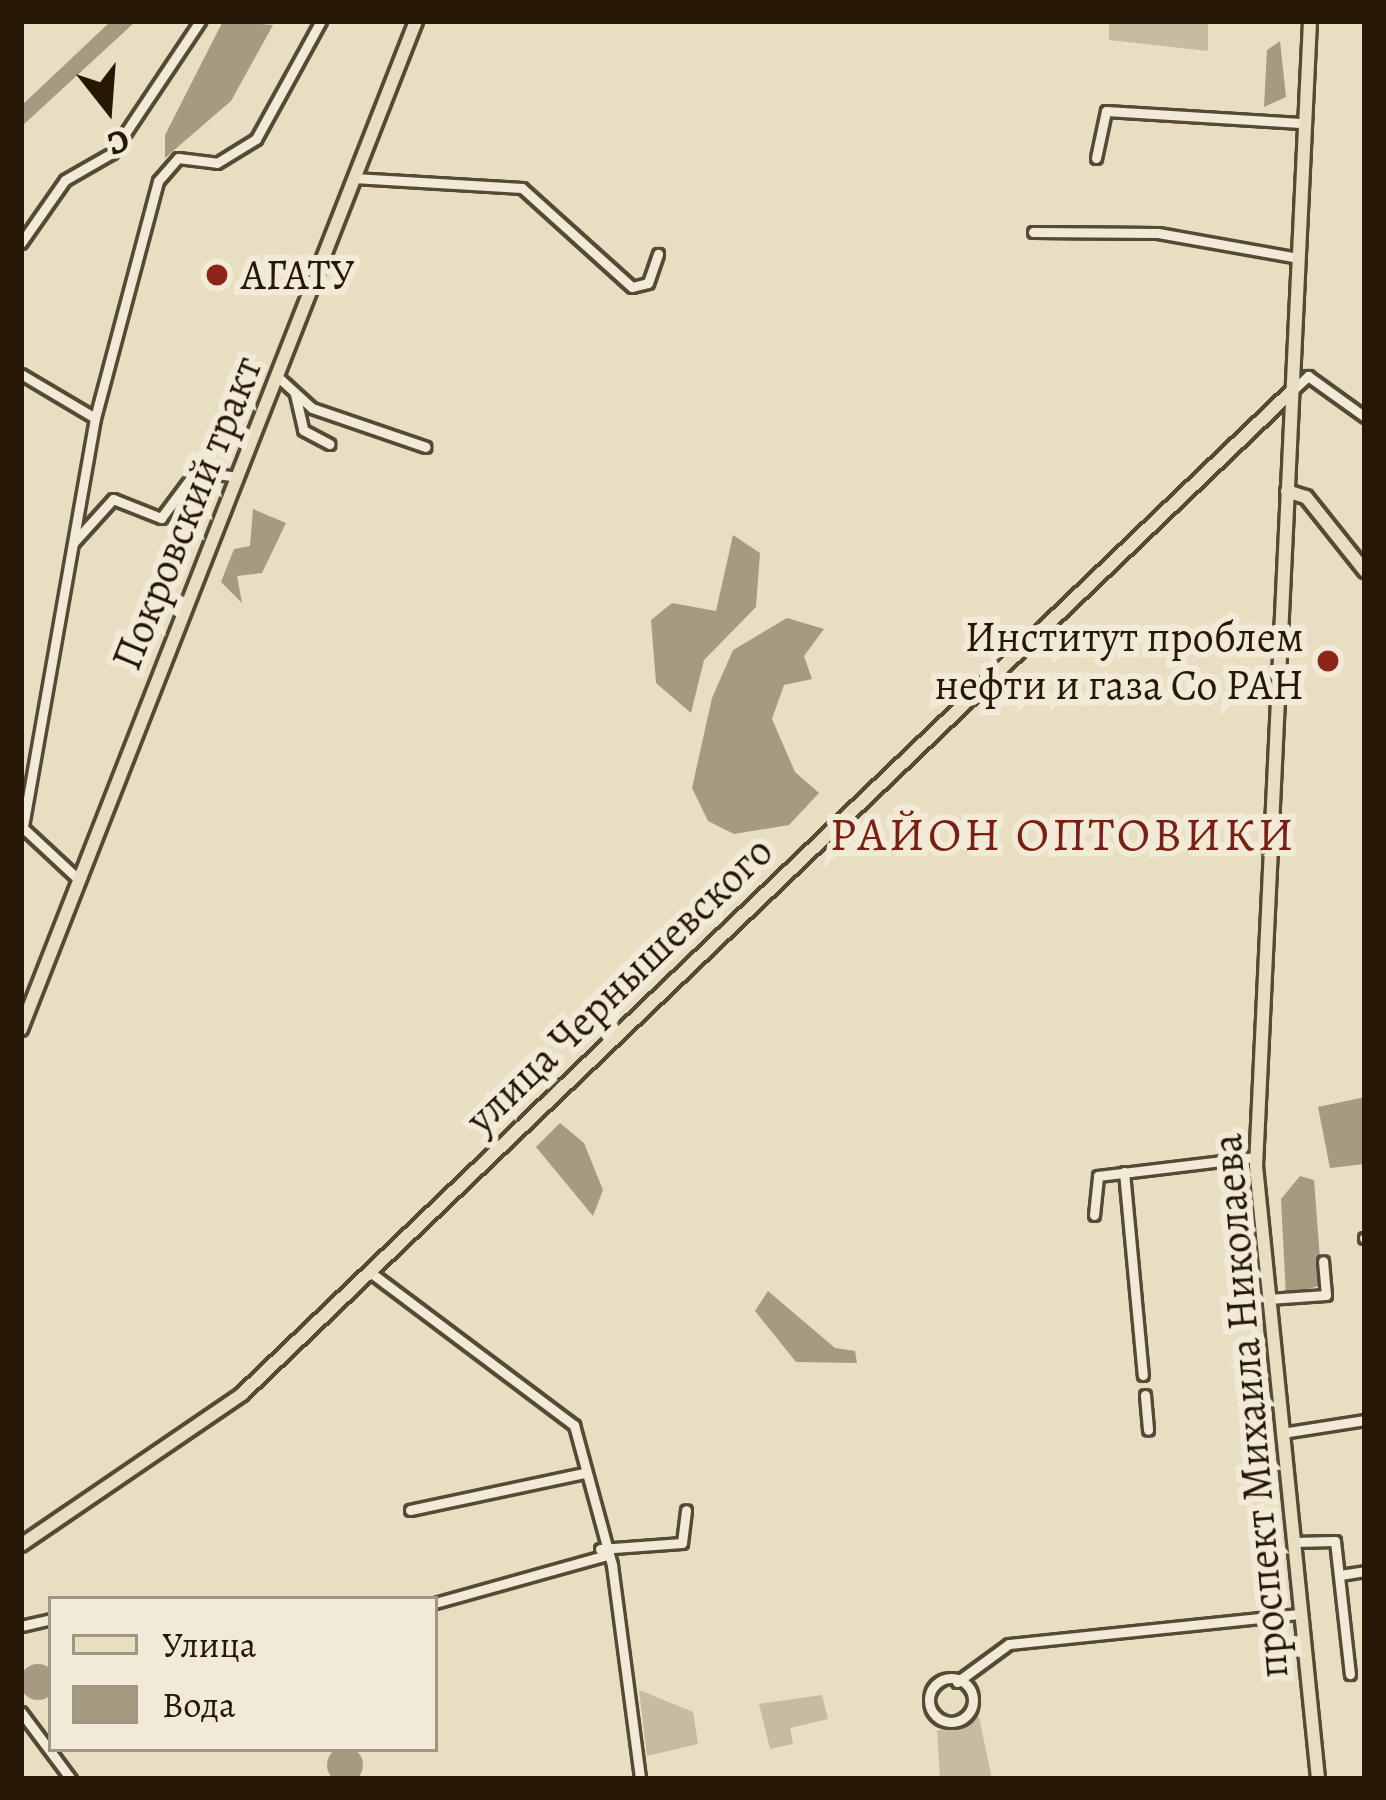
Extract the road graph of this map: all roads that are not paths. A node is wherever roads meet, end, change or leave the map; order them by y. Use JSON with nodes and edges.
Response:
{"nodes":[{"id":1,"x":200,"y":21,"type":"edge"},
{"id":2,"x":321,"y":21,"type":"edge"},
{"id":3,"x":416,"y":21,"type":"edge"},
{"id":4,"x":1310,"y":21,"type":"edge"},
{"id":5,"x":1305,"y":123,"type":"junction"},
{"id":6,"x":1096,"y":158,"type":"dead end"},
{"id":7,"x":354,"y":178,"type":"junction"},
{"id":8,"x":1033,"y":232,"type":"dead end"},
{"id":9,"x":21,"y":244,"type":"edge"},
{"id":10,"x":658,"y":254,"type":"dead end"},
{"id":11,"x":1298,"y":258,"type":"junction"},
{"id":12,"x":21,"y":374,"type":"edge"},
{"id":13,"x":278,"y":377,"type":"junction"},
{"id":14,"x":1292,"y":391,"type":"junction"},
{"id":15,"x":295,"y":394,"type":"junction"},
{"id":16,"x":1365,"y":417,"type":"edge"},
{"id":17,"x":95,"y":418,"type":"junction"},
{"id":18,"x":329,"y":444,"type":"dead end"},
{"id":19,"x":426,"y":447,"type":"dead end"},
{"id":20,"x":237,"y":477,"type":"junction"},
{"id":21,"x":1287,"y":491,"type":"junction"},
{"id":22,"x":74,"y":542,"type":"junction"},
{"id":23,"x":1365,"y":571,"type":"edge"},
{"id":24,"x":22,"y":827,"type":"edge"},
{"id":25,"x":21,"y":841,"type":"edge"},
{"id":26,"x":37,"y":841,"type":"junction"},
{"id":27,"x":78,"y":879,"type":"junction"},
{"id":28,"x":21,"y":1029,"type":"edge"},
{"id":29,"x":1256,"y":1157,"type":"junction"},
{"id":30,"x":1124,"y":1172,"type":"junction"},
{"id":31,"x":1094,"y":1215,"type":"dead end"},
{"id":32,"x":1323,"y":1261,"type":"dead end"},
{"id":33,"x":370,"y":1272,"type":"junction"},
{"id":34,"x":1268,"y":1299,"type":"junction"},
{"id":35,"x":1143,"y":1375,"type":"dead end"},
{"id":36,"x":1145,"y":1395,"type":"dead end"},
{"id":37,"x":1365,"y":1420,"type":"edge"},
{"id":38,"x":1148,"y":1430,"type":"dead end"},
{"id":39,"x":1282,"y":1433,"type":"junction"},
{"id":40,"x":584,"y":1473,"type":"junction"},
{"id":41,"x":410,"y":1510,"type":"dead end"},
{"id":42,"x":686,"y":1510,"type":"dead end"},
{"id":43,"x":38,"y":1530,"type":"junction"},
{"id":44,"x":21,"y":1534,"type":"edge"},
{"id":45,"x":1293,"y":1542,"type":"junction"},
{"id":46,"x":21,"y":1545,"type":"edge"},
{"id":47,"x":604,"y":1552,"type":"junction"},
{"id":48,"x":1365,"y":1571,"type":"edge"},
{"id":49,"x":1340,"y":1575,"type":"junction"},
{"id":50,"x":438,"y":1602,"type":"edge"},
{"id":51,"x":1300,"y":1614,"type":"junction"},
{"id":52,"x":979,"y":1659,"type":"junction"},
{"id":53,"x":1350,"y":1674,"type":"dead end"},
{"id":54,"x":957,"y":1682,"type":"junction"},
{"id":55,"x":975,"y":1688,"type":"junction"},
{"id":56,"x":21,"y":1712,"type":"edge"},
{"id":57,"x":48,"y":1748,"type":"edge"},
{"id":58,"x":51,"y":1752,"type":"edge"},
{"id":59,"x":71,"y":1779,"type":"edge"},
{"id":60,"x":640,"y":1779,"type":"edge"},
{"id":61,"x":1318,"y":1779,"type":"edge"}],
"edges":[{"from":1,"to":9,"type":"street"},
{"from":2,"to":17,"type":"street"},
{"from":3,"to":7,"type":"main road","name":"Покровский тракт"},
{"from":4,"to":5,"type":"main road","name":"проспект Михаила Николаева"},
{"from":5,"to":6,"type":"street"},
{"from":5,"to":11,"type":"main road","name":"проспект Михаила Николаева"},
{"from":7,"to":10,"type":"street"},
{"from":7,"to":13,"type":"main road","name":"Покровский тракт"},
{"from":8,"to":11,"type":"street"},
{"from":11,"to":14,"type":"main road","name":"проспект Михаила Николаева"},
{"from":12,"to":17,"type":"street"},
{"from":13,"to":15,"type":"street"},
{"from":13,"to":20,"type":"main road","name":"Покровский тракт"},
{"from":14,"to":16,"type":"street"},
{"from":14,"to":21,"type":"main road","name":"проспект Михаила Николаева"},
{"from":14,"to":33,"type":"main road","name":"улица Чернышевского"},
{"from":15,"to":18,"type":"street"},
{"from":15,"to":19,"type":"street"},
{"from":17,"to":22,"type":"street"},
{"from":20,"to":22,"type":"street"},
{"from":20,"to":27,"type":"main road","name":"Покровский тракт"},
{"from":21,"to":23,"type":"main road"},
{"from":21,"to":29,"type":"main road","name":"проспект Михаила Николаева"},
{"from":22,"to":24,"type":"street"},
{"from":24,"to":26,"type":"street"},
{"from":25,"to":26,"type":"street"},
{"from":26,"to":27,"type":"street"},
{"from":27,"to":28,"type":"main road","name":"Покровский тракт"},
{"from":29,"to":30,"type":"street"},
{"from":29,"to":34,"type":"main road","name":"проспект Михаила Николаева"},
{"from":30,"to":31,"type":"street"},
{"from":30,"to":35,"type":"street"},
{"from":32,"to":34,"type":"street"},
{"from":33,"to":40,"type":"street"},
{"from":33,"to":43,"type":"main road","name":"улица Чернышевского"},
{"from":34,"to":39,"type":"main road","name":"проспект Михаила Николаева"},
{"from":36,"to":38,"type":"street"},
{"from":37,"to":39,"type":"street"},
{"from":39,"to":45,"type":"main road","name":"проспект Михаила Николаева"},
{"from":40,"to":41,"type":"street"},
{"from":40,"to":47,"type":"street"},
{"from":42,"to":47,"type":"street"},
{"from":43,"to":44,"type":"main road"},
{"from":43,"to":46,"type":"main road","name":"улица Чернышевского"},
{"from":45,"to":49,"type":"street"},
{"from":45,"to":51,"type":"main road","name":"проспект Михаила Николаева"},
{"from":47,"to":50,"type":"street"},
{"from":47,"to":60,"type":"street"},
{"from":48,"to":49,"type":"street"},
{"from":49,"to":53,"type":"street"},
{"from":51,"to":52,"type":"street"},
{"from":51,"to":61,"type":"main road","name":"проспект Михаила Николаева"},
{"from":52,"to":54,"type":"street"},
{"from":52,"to":55,"type":"street"},
{"from":54,"to":55,"type":"street"},
{"from":54,"to":55,"type":"street"},
{"from":56,"to":57,"type":"street"},
{"from":58,"to":59,"type":"street"}]}
